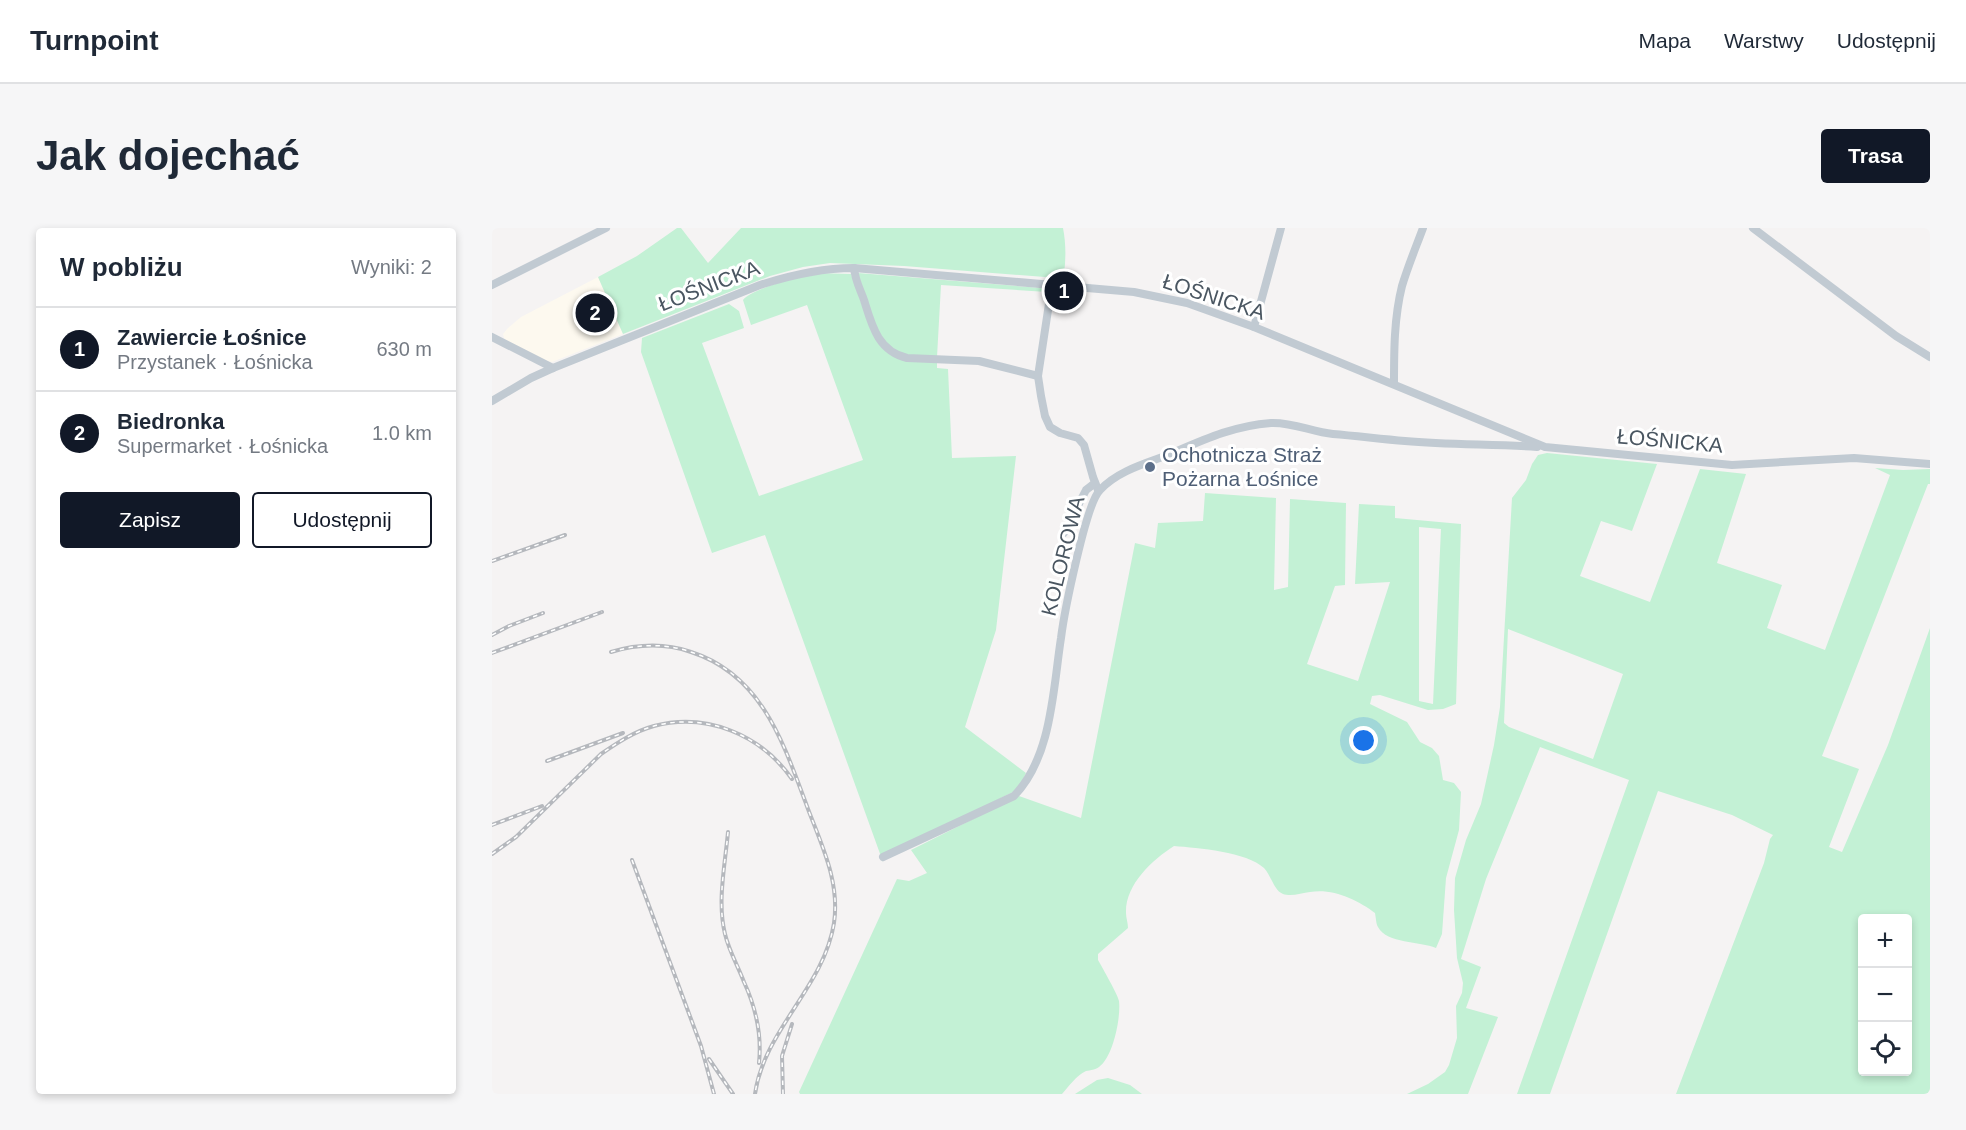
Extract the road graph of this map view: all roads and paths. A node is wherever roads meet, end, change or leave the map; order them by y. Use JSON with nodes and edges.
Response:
{"nodes":[{"id":1,"x":606,"y":228,"type":"edge"},
{"id":2,"x":1281,"y":228,"type":"edge"},
{"id":3,"x":1423,"y":228,"type":"edge"},
{"id":4,"x":1753,"y":228,"type":"edge"},
{"id":5,"x":854,"y":268,"type":"junction"},
{"id":6,"x":1052,"y":284,"type":"junction"},
{"id":7,"x":492,"y":285,"type":"edge"},
{"id":8,"x":1254,"y":327,"type":"junction"},
{"id":9,"x":492,"y":337,"type":"edge"},
{"id":10,"x":1930,"y":357,"type":"edge"},
{"id":11,"x":553,"y":368,"type":"junction"},
{"id":12,"x":1038,"y":376,"type":"junction"},
{"id":13,"x":1394,"y":384,"type":"junction"},
{"id":14,"x":492,"y":401,"type":"edge"},
{"id":15,"x":1545,"y":447,"type":"junction"},
{"id":16,"x":1930,"y":464,"type":"edge"},
{"id":17,"x":1097,"y":487,"type":"junction"},
{"id":18,"x":1064,"y":533,"type":"dead end"},
{"id":19,"x":884,"y":857,"type":"dead end"}],
"edges":[{"from":1,"to":7,"type":"street"},
{"from":2,"to":8,"type":"street"},
{"from":3,"to":13,"type":"street"},
{"from":4,"to":10,"type":"street"},
{"from":5,"to":6,"type":"street","name":"ŁOŚNICKA"},
{"from":5,"to":11,"type":"street","name":"ŁOŚNICKA"},
{"from":5,"to":12,"type":"street"},
{"from":6,"to":8,"type":"street","name":"ŁOŚNICKA"},
{"from":6,"to":12,"type":"street"},
{"from":8,"to":13,"type":"street","name":"ŁOŚNICKA"},
{"from":9,"to":11,"type":"street"},
{"from":11,"to":14,"type":"street","name":"ŁOŚNICKA"},
{"from":12,"to":17,"type":"street"},
{"from":13,"to":15,"type":"street","name":"ŁOŚNICKA"},
{"from":15,"to":16,"type":"street","name":"ŁOŚNICKA"},
{"from":15,"to":17,"type":"street","name":"KOLOROWA"},
{"from":17,"to":18,"type":"street"},
{"from":17,"to":19,"type":"street","name":"KOLOROWA"}]}
